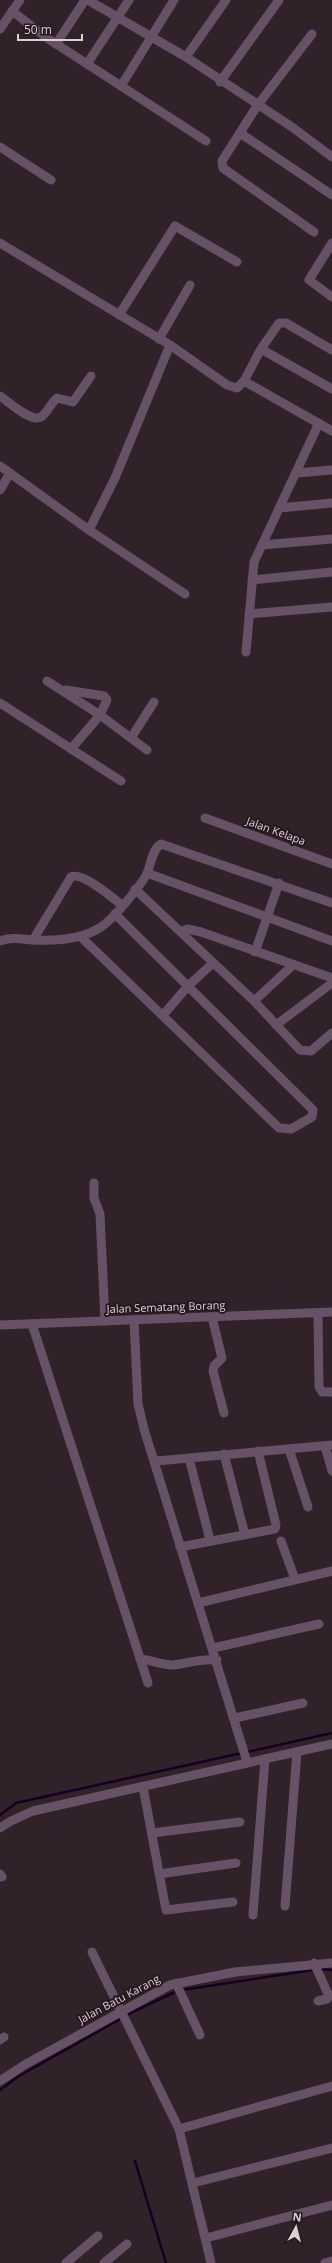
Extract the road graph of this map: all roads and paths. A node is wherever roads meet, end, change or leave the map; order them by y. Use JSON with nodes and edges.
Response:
{"nodes":[{"id":1,"x":20,"y":0,"type":"edge"},
{"id":2,"x":87,"y":0,"type":"edge"},
{"id":3,"x":129,"y":0,"type":"edge"},
{"id":4,"x":174,"y":0,"type":"edge"},
{"id":5,"x":226,"y":0,"type":"edge"},
{"id":6,"x":279,"y":0,"type":"edge"},
{"id":7,"x":12,"y":11,"type":"junction"},
{"id":8,"x":117,"y":18,"type":"junction"},
{"id":9,"x":0,"y":29,"type":"edge"},
{"id":10,"x":312,"y":34,"type":"dead end"},
{"id":11,"x":150,"y":36,"type":"junction"},
{"id":12,"x":56,"y":44,"type":"junction"},
{"id":13,"x":186,"y":57,"type":"junction"},
{"id":14,"x":87,"y":64,"type":"junction"},
{"id":15,"x":220,"y":82,"type":"junction"},
{"id":16,"x":121,"y":86,"type":"junction"},
{"id":17,"x":257,"y":106,"type":"junction"},
{"id":18,"x":240,"y":133,"type":"junction"},
{"id":19,"x":206,"y":141,"type":"dead end"},
{"id":20,"x":0,"y":147,"type":"edge"},
{"id":21,"x":332,"y":157,"type":"edge"},
{"id":22,"x":51,"y":180,"type":"dead end"},
{"id":23,"x":332,"y":195,"type":"edge"},
{"id":24,"x":314,"y":232,"type":"dead end"},
{"id":25,"x":0,"y":243,"type":"edge"},
{"id":26,"x":331,"y":248,"type":"edge"},
{"id":27,"x":237,"y":262,"type":"dead end"},
{"id":28,"x":190,"y":285,"type":"dead end"},
{"id":29,"x":332,"y":297,"type":"edge"},
{"id":30,"x":119,"y":315,"type":"junction"},
{"id":31,"x":159,"y":339,"type":"junction"},
{"id":32,"x":170,"y":346,"type":"junction"},
{"id":33,"x":261,"y":349,"type":"junction"},
{"id":34,"x":332,"y":350,"type":"edge"},
{"id":35,"x":91,"y":376,"type":"dead end"},
{"id":36,"x":244,"y":381,"type":"junction"},
{"id":37,"x":332,"y":389,"type":"edge"},
{"id":38,"x":0,"y":396,"type":"edge"},
{"id":39,"x":319,"y":423,"type":"junction"},
{"id":40,"x":332,"y":431,"type":"edge"},
{"id":41,"x":0,"y":466,"type":"edge"},
{"id":42,"x":332,"y":470,"type":"edge"},
{"id":43,"x":296,"y":472,"type":"junction"},
{"id":44,"x":10,"y":473,"type":"junction"},
{"id":45,"x":0,"y":490,"type":"edge"},
{"id":46,"x":332,"y":503,"type":"edge"},
{"id":47,"x":279,"y":508,"type":"junction"},
{"id":48,"x":89,"y":530,"type":"junction"},
{"id":49,"x":332,"y":539,"type":"edge"},
{"id":50,"x":262,"y":545,"type":"junction"},
{"id":51,"x":332,"y":572,"type":"edge"},
{"id":52,"x":252,"y":580,"type":"junction"},
{"id":53,"x":185,"y":594,"type":"dead end"},
{"id":54,"x":332,"y":607,"type":"edge"},
{"id":55,"x":249,"y":614,"type":"junction"},
{"id":56,"x":246,"y":652,"type":"dead end"},
{"id":57,"x":47,"y":682,"type":"dead end"},
{"id":58,"x":62,"y":690,"type":"junction"},
{"id":59,"x":154,"y":702,"type":"dead end"},
{"id":60,"x":0,"y":703,"type":"edge"},
{"id":61,"x":100,"y":715,"type":"junction"},
{"id":62,"x":132,"y":738,"type":"junction"},
{"id":63,"x":71,"y":749,"type":"junction"},
{"id":64,"x":147,"y":750,"type":"dead end"},
{"id":65,"x":121,"y":781,"type":"dead end"},
{"id":66,"x":208,"y":819,"type":"dead end"},
{"id":67,"x":332,"y":864,"type":"edge"},
{"id":68,"x":147,"y":873,"type":"junction"},
{"id":69,"x":278,"y":883,"type":"junction"},
{"id":70,"x":135,"y":889,"type":"junction"},
{"id":71,"x":332,"y":903,"type":"edge"},
{"id":72,"x":122,"y":905,"type":"junction"},
{"id":73,"x":115,"y":914,"type":"junction"},
{"id":74,"x":268,"y":919,"type":"junction"},
{"id":75,"x":181,"y":931,"type":"junction"},
{"id":76,"x":81,"y":937,"type":"junction"},
{"id":77,"x":33,"y":940,"type":"junction"},
{"id":78,"x":0,"y":941,"type":"edge"},
{"id":79,"x":332,"y":941,"type":"edge"},
{"id":80,"x":256,"y":952,"type":"junction"},
{"id":81,"x":213,"y":963,"type":"junction"},
{"id":82,"x":292,"y":965,"type":"junction"},
{"id":83,"x":332,"y":978,"type":"edge"},
{"id":84,"x":332,"y":983,"type":"edge"},
{"id":85,"x":188,"y":986,"type":"junction"},
{"id":86,"x":254,"y":1001,"type":"junction"},
{"id":87,"x":163,"y":1015,"type":"junction"},
{"id":88,"x":276,"y":1025,"type":"junction"},
{"id":89,"x":332,"y":1033,"type":"edge"},
{"id":90,"x":94,"y":1183,"type":"dead end"},
{"id":91,"x":332,"y":1312,"type":"edge"},
{"id":92,"x":104,"y":1313,"type":"junction"},
{"id":93,"x":318,"y":1313,"type":"junction"},
{"id":94,"x":212,"y":1317,"type":"junction"},
{"id":95,"x":134,"y":1320,"type":"junction"},
{"id":96,"x":32,"y":1324,"type":"junction"},
{"id":97,"x":0,"y":1326,"type":"edge"},
{"id":98,"x":332,"y":1392,"type":"edge"},
{"id":99,"x":224,"y":1414,"type":"dead end"},
{"id":100,"x":329,"y":1446,"type":"edge"},
{"id":101,"x":289,"y":1449,"type":"junction"},
{"id":102,"x":258,"y":1451,"type":"junction"},
{"id":103,"x":224,"y":1454,"type":"junction"},
{"id":104,"x":189,"y":1458,"type":"junction"},
{"id":105,"x":156,"y":1461,"type":"junction"},
{"id":106,"x":332,"y":1471,"type":"edge"},
{"id":107,"x":308,"y":1507,"type":"dead end"},
{"id":108,"x":245,"y":1535,"type":"junction"},
{"id":109,"x":210,"y":1540,"type":"junction"},
{"id":110,"x":281,"y":1541,"type":"dead end"},
{"id":111,"x":180,"y":1547,"type":"junction"},
{"id":112,"x":332,"y":1571,"type":"edge"},
{"id":113,"x":295,"y":1579,"type":"junction"},
{"id":114,"x":198,"y":1602,"type":"junction"},
{"id":115,"x":320,"y":1624,"type":"dead end"},
{"id":116,"x":213,"y":1648,"type":"junction"},
{"id":117,"x":140,"y":1659,"type":"junction"},
{"id":118,"x":217,"y":1660,"type":"junction"},
{"id":119,"x":148,"y":1683,"type":"dead end"},
{"id":120,"x":303,"y":1703,"type":"dead end"},
{"id":121,"x":235,"y":1718,"type":"junction"},
{"id":122,"x":332,"y":1744,"type":"edge"},
{"id":123,"x":297,"y":1752,"type":"junction"},
{"id":124,"x":246,"y":1756,"type":"junction"},
{"id":125,"x":265,"y":1759,"type":"junction"},
{"id":126,"x":143,"y":1787,"type":"junction"},
{"id":127,"x":240,"y":1822,"type":"dead end"},
{"id":128,"x":0,"y":1828,"type":"edge"},
{"id":129,"x":152,"y":1833,"type":"junction"},
{"id":130,"x":236,"y":1863,"type":"dead end"},
{"id":131,"x":159,"y":1874,"type":"junction"},
{"id":132,"x":233,"y":1902,"type":"dead end"},
{"id":133,"x":285,"y":1906,"type":"dead end"},
{"id":134,"x":253,"y":1915,"type":"dead end"},
{"id":135,"x":92,"y":1952,"type":"dead end"},
{"id":136,"x":332,"y":1963,"type":"edge"},
{"id":137,"x":316,"y":1969,"type":"junction"},
{"id":138,"x":177,"y":1987,"type":"junction"},
{"id":139,"x":318,"y":2002,"type":"dead end"},
{"id":140,"x":121,"y":2012,"type":"junction"},
{"id":141,"x":200,"y":2035,"type":"dead end"},
{"id":142,"x":0,"y":2081,"type":"edge"},
{"id":143,"x":332,"y":2086,"type":"edge"},
{"id":144,"x":179,"y":2129,"type":"junction"},
{"id":145,"x":332,"y":2148,"type":"edge"},
{"id":146,"x":193,"y":2183,"type":"junction"},
{"id":147,"x":332,"y":2205,"type":"edge"},
{"id":148,"x":98,"y":2236,"type":"dead end"},
{"id":149,"x":206,"y":2238,"type":"junction"},
{"id":150,"x":127,"y":2244,"type":"dead end"},
{"id":151,"x":332,"y":2261,"type":"edge"},
{"id":152,"x":66,"y":2263,"type":"edge"},
{"id":153,"x":104,"y":2263,"type":"edge"},
{"id":154,"x":211,"y":2263,"type":"edge"},
{"id":155,"x":325,"y":2263,"type":"edge"}],
"edges":[{"from":1,"to":7,"type":"street"},
{"from":2,"to":8,"type":"street"},
{"from":2,"to":12,"type":"street"},
{"from":3,"to":8,"type":"street"},
{"from":4,"to":11,"type":"street"},
{"from":5,"to":13,"type":"street"},
{"from":6,"to":15,"type":"street"},
{"from":7,"to":9,"type":"street"},
{"from":7,"to":12,"type":"street"},
{"from":8,"to":11,"type":"street"},
{"from":8,"to":14,"type":"street"},
{"from":10,"to":17,"type":"street"},
{"from":11,"to":13,"type":"street"},
{"from":11,"to":16,"type":"street"},
{"from":12,"to":14,"type":"street"},
{"from":13,"to":15,"type":"street"},
{"from":14,"to":16,"type":"street"},
{"from":15,"to":17,"type":"street"},
{"from":16,"to":19,"type":"street"},
{"from":17,"to":18,"type":"street"},
{"from":17,"to":21,"type":"street"},
{"from":18,"to":23,"type":"street"},
{"from":18,"to":24,"type":"street"},
{"from":20,"to":22,"type":"street"},
{"from":25,"to":30,"type":"street"},
{"from":26,"to":29,"type":"street"},
{"from":27,"to":30,"type":"street"},
{"from":28,"to":31,"type":"street"},
{"from":30,"to":31,"type":"street"},
{"from":31,"to":32,"type":"street"},
{"from":32,"to":36,"type":"street"},
{"from":32,"to":48,"type":"street"},
{"from":33,"to":34,"type":"street"},
{"from":33,"to":36,"type":"street"},
{"from":33,"to":37,"type":"street"},
{"from":35,"to":38,"type":"street"},
{"from":36,"to":39,"type":"street"},
{"from":39,"to":40,"type":"street"},
{"from":39,"to":43,"type":"street"},
{"from":41,"to":44,"type":"street"},
{"from":42,"to":43,"type":"street"},
{"from":43,"to":47,"type":"street"},
{"from":44,"to":45,"type":"street"},
{"from":44,"to":48,"type":"street"},
{"from":46,"to":47,"type":"street"},
{"from":47,"to":50,"type":"street"},
{"from":48,"to":53,"type":"street"},
{"from":49,"to":50,"type":"street"},
{"from":50,"to":52,"type":"street"},
{"from":51,"to":52,"type":"street"},
{"from":52,"to":55,"type":"street"},
{"from":54,"to":55,"type":"street"},
{"from":55,"to":56,"type":"street"},
{"from":57,"to":58,"type":"street"},
{"from":58,"to":61,"type":"street"},
{"from":58,"to":61,"type":"street"},
{"from":59,"to":62,"type":"street"},
{"from":60,"to":63,"type":"street"},
{"from":61,"to":62,"type":"street"},
{"from":61,"to":63,"type":"street"},
{"from":62,"to":64,"type":"street"},
{"from":63,"to":65,"type":"street"},
{"from":66,"to":67,"type":"street","name":"Jalan Kelapa"},
{"from":68,"to":69,"type":"street"},
{"from":68,"to":70,"type":"street"},
{"from":68,"to":74,"type":"street"},
{"from":69,"to":71,"type":"street"},
{"from":69,"to":74,"type":"street"},
{"from":70,"to":72,"type":"street"},
{"from":70,"to":75,"type":"street"},
{"from":72,"to":73,"type":"street"},
{"from":72,"to":77,"type":"street"},
{"from":73,"to":76,"type":"street"},
{"from":73,"to":85,"type":"street"},
{"from":74,"to":79,"type":"street"},
{"from":74,"to":80,"type":"street"},
{"from":75,"to":80,"type":"street"},
{"from":75,"to":81,"type":"street"},
{"from":76,"to":77,"type":"street"},
{"from":76,"to":87,"type":"street"},
{"from":77,"to":78,"type":"street"},
{"from":80,"to":82,"type":"street"},
{"from":81,"to":85,"type":"street"},
{"from":81,"to":86,"type":"street"},
{"from":82,"to":83,"type":"street"},
{"from":82,"to":86,"type":"street"},
{"from":84,"to":88,"type":"street"},
{"from":85,"to":87,"type":"street"},
{"from":85,"to":87,"type":"street"},
{"from":86,"to":88,"type":"street"},
{"from":88,"to":89,"type":"street"},
{"from":90,"to":92,"type":"street"},
{"from":91,"to":93,"type":"street","name":"Jalan Sematang Borang"},
{"from":92,"to":95,"type":"street","name":"Jalan Sematang Borang"},
{"from":92,"to":96,"type":"street","name":"Jalan Sematang Borang"},
{"from":93,"to":94,"type":"street","name":"Jalan Sematang Borang"},
{"from":93,"to":98,"type":"street"},
{"from":94,"to":95,"type":"street","name":"Jalan Sematang Borang"},
{"from":94,"to":99,"type":"street"},
{"from":95,"to":105,"type":"street"},
{"from":96,"to":97,"type":"street","name":"Jalan Sematang Borang"},
{"from":96,"to":117,"type":"street"},
{"from":100,"to":101,"type":"street"},
{"from":100,"to":106,"type":"street"},
{"from":101,"to":102,"type":"street"},
{"from":101,"to":107,"type":"street"},
{"from":102,"to":103,"type":"street"},
{"from":102,"to":108,"type":"street"},
{"from":103,"to":104,"type":"street"},
{"from":103,"to":108,"type":"street"},
{"from":104,"to":105,"type":"street"},
{"from":104,"to":109,"type":"street"},
{"from":105,"to":111,"type":"street"},
{"from":108,"to":109,"type":"street"},
{"from":109,"to":111,"type":"street"},
{"from":110,"to":113,"type":"street"},
{"from":111,"to":114,"type":"street"},
{"from":112,"to":113,"type":"street"},
{"from":113,"to":114,"type":"street"},
{"from":114,"to":116,"type":"street"},
{"from":115,"to":116,"type":"street"},
{"from":116,"to":118,"type":"street"},
{"from":117,"to":118,"type":"street"},
{"from":117,"to":119,"type":"street"},
{"from":118,"to":121,"type":"street"},
{"from":120,"to":121,"type":"street"},
{"from":121,"to":124,"type":"street"},
{"from":122,"to":123,"type":"street"},
{"from":123,"to":125,"type":"street"},
{"from":123,"to":133,"type":"street"},
{"from":124,"to":125,"type":"street"},
{"from":124,"to":126,"type":"street"},
{"from":125,"to":134,"type":"street"},
{"from":126,"to":128,"type":"street"},
{"from":126,"to":129,"type":"street"},
{"from":127,"to":129,"type":"street"},
{"from":129,"to":131,"type":"street"},
{"from":130,"to":131,"type":"street"},
{"from":131,"to":132,"type":"street"},
{"from":135,"to":140,"type":"street"},
{"from":136,"to":137,"type":"street","name":"Jalan Batu Karang"},
{"from":137,"to":138,"type":"street","name":"Jalan Batu Karang"},
{"from":137,"to":139,"type":"street"},
{"from":138,"to":140,"type":"street","name":"Jalan Batu Karang"},
{"from":138,"to":141,"type":"street"},
{"from":140,"to":142,"type":"street","name":"Jalan Batu Karang"},
{"from":140,"to":144,"type":"street"},
{"from":143,"to":144,"type":"street"},
{"from":144,"to":146,"type":"street"},
{"from":145,"to":146,"type":"street"},
{"from":146,"to":149,"type":"street"},
{"from":147,"to":149,"type":"street"},
{"from":148,"to":152,"type":"street"},
{"from":149,"to":154,"type":"street"},
{"from":150,"to":153,"type":"street"},
{"from":151,"to":155,"type":"street"}]}
